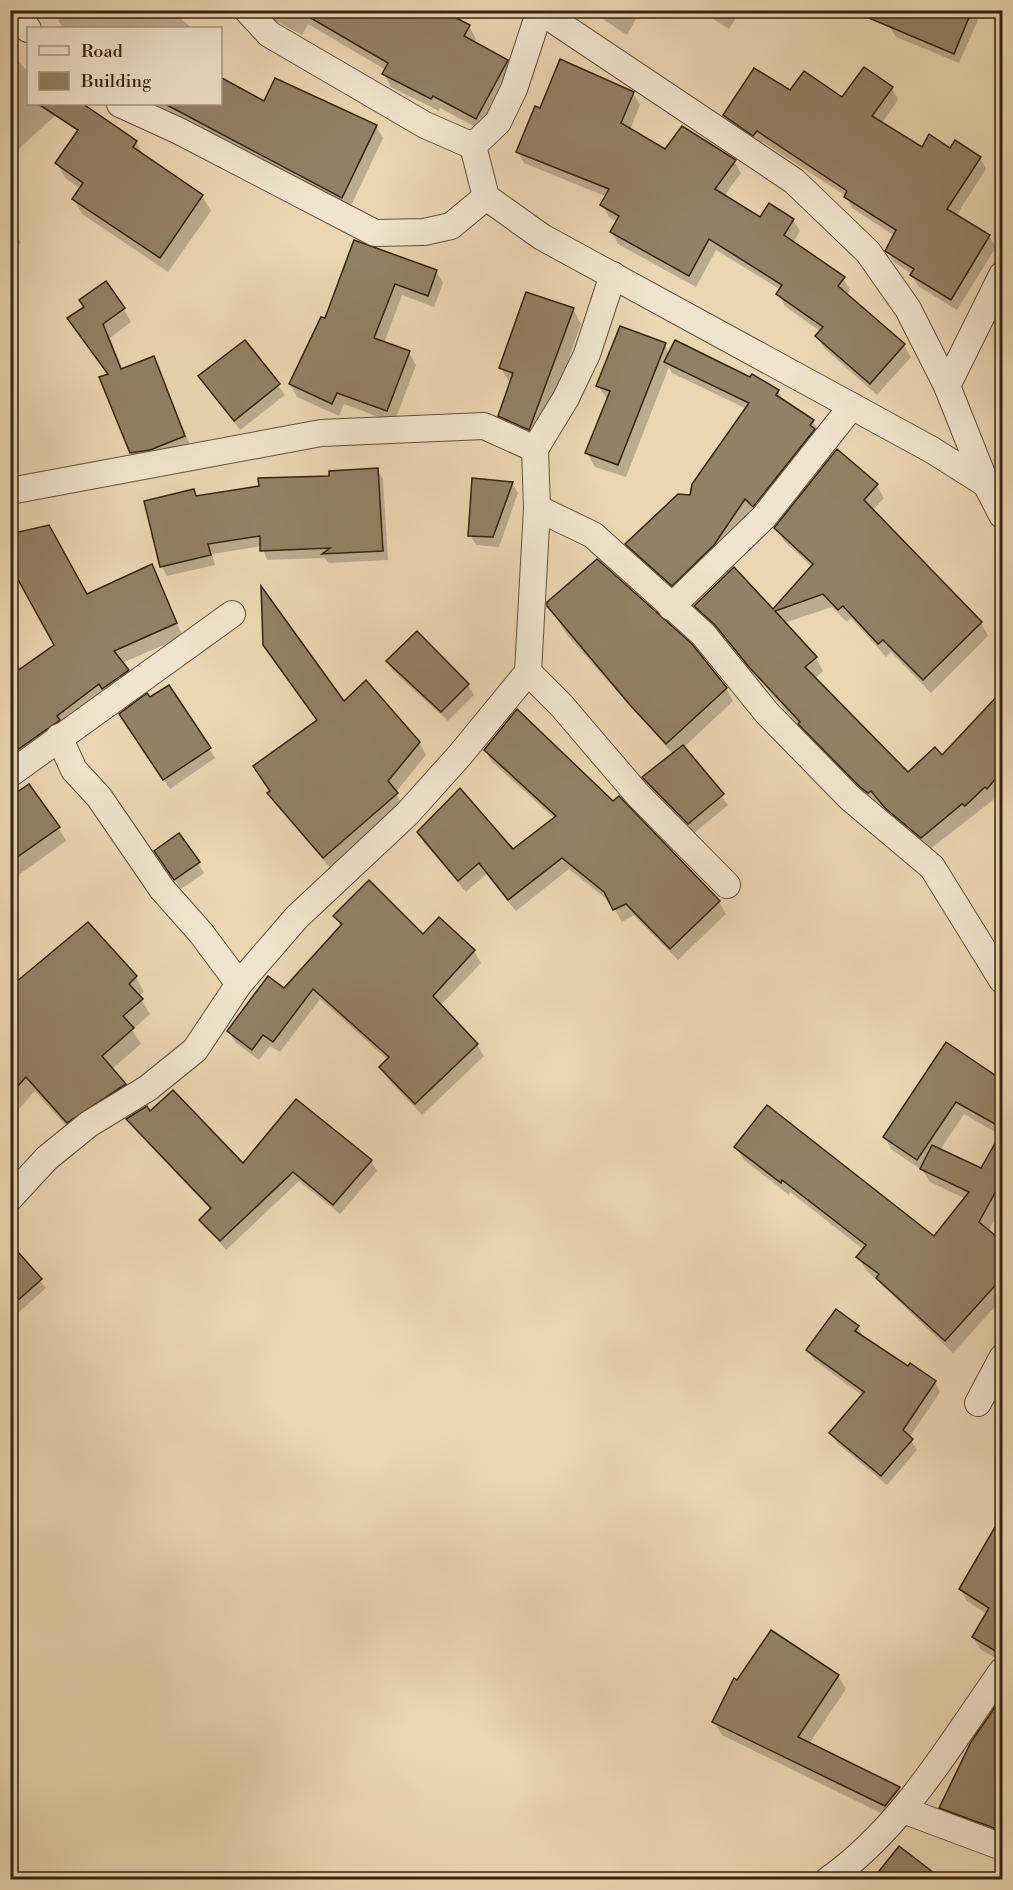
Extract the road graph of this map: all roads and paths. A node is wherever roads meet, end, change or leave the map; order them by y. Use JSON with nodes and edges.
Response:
{"nodes":[{"id":1,"x":13,"y":10,"type":"edge"},
{"id":2,"x":247,"y":10,"type":"edge"},
{"id":3,"x":540,"y":11,"type":"edge"},
{"id":4,"x":27,"y":28,"type":"edge"},
{"id":5,"x":122,"y":105,"type":"edge"},
{"id":6,"x":473,"y":146,"type":"junction"},
{"id":7,"x":486,"y":197,"type":"junction"},
{"id":8,"x":613,"y":275,"type":"junction"},
{"id":9,"x":1002,"y":275,"type":"edge"},
{"id":10,"x":947,"y":386,"type":"junction"},
{"id":11,"x":852,"y":406,"type":"junction"},
{"id":12,"x":535,"y":449,"type":"junction"},
{"id":13,"x":994,"y":487,"type":"edge"},
{"id":14,"x":10,"y":491,"type":"edge"},
{"id":15,"x":537,"y":508,"type":"junction"},
{"id":16,"x":1002,"y":515,"type":"edge"},
{"id":17,"x":671,"y":607,"type":"junction"},
{"id":18,"x":232,"y":614,"type":"dead end"},
{"id":19,"x":528,"y":672,"type":"junction"},
{"id":20,"x":59,"y":737,"type":"junction"},
{"id":21,"x":10,"y":774,"type":"edge"},
{"id":22,"x":727,"y":885,"type":"dead end"},
{"id":23,"x":1002,"y":980,"type":"edge"},
{"id":24,"x":239,"y":984,"type":"junction"},
{"id":25,"x":10,"y":1198,"type":"edge"},
{"id":26,"x":1002,"y":1358,"type":"edge"},
{"id":27,"x":978,"y":1403,"type":"dead end"},
{"id":28,"x":1002,"y":1671,"type":"edge"},
{"id":29,"x":903,"y":1810,"type":"junction"},
{"id":30,"x":1002,"y":1847,"type":"edge"},
{"id":31,"x":828,"y":1880,"type":"edge"}],
"edges":[{"from":1,"to":4,"type":"street"},
{"from":2,"to":6,"type":"street"},
{"from":3,"to":6,"type":"street"},
{"from":3,"to":10,"type":"street"},
{"from":5,"to":7,"type":"street"},
{"from":6,"to":7,"type":"street"},
{"from":7,"to":8,"type":"street"},
{"from":8,"to":11,"type":"street"},
{"from":8,"to":12,"type":"street"},
{"from":9,"to":10,"type":"street"},
{"from":10,"to":13,"type":"street"},
{"from":11,"to":13,"type":"street"},
{"from":11,"to":17,"type":"street"},
{"from":12,"to":14,"type":"street"},
{"from":12,"to":15,"type":"street"},
{"from":13,"to":16,"type":"street"},
{"from":15,"to":17,"type":"street"},
{"from":15,"to":19,"type":"street"},
{"from":17,"to":23,"type":"street"},
{"from":18,"to":20,"type":"street"},
{"from":19,"to":22,"type":"street"},
{"from":19,"to":24,"type":"street"},
{"from":20,"to":21,"type":"street"},
{"from":20,"to":24,"type":"street"},
{"from":24,"to":25,"type":"street"},
{"from":26,"to":27,"type":"street"},
{"from":28,"to":29,"type":"street"},
{"from":29,"to":30,"type":"street"},
{"from":29,"to":31,"type":"street"}]}
